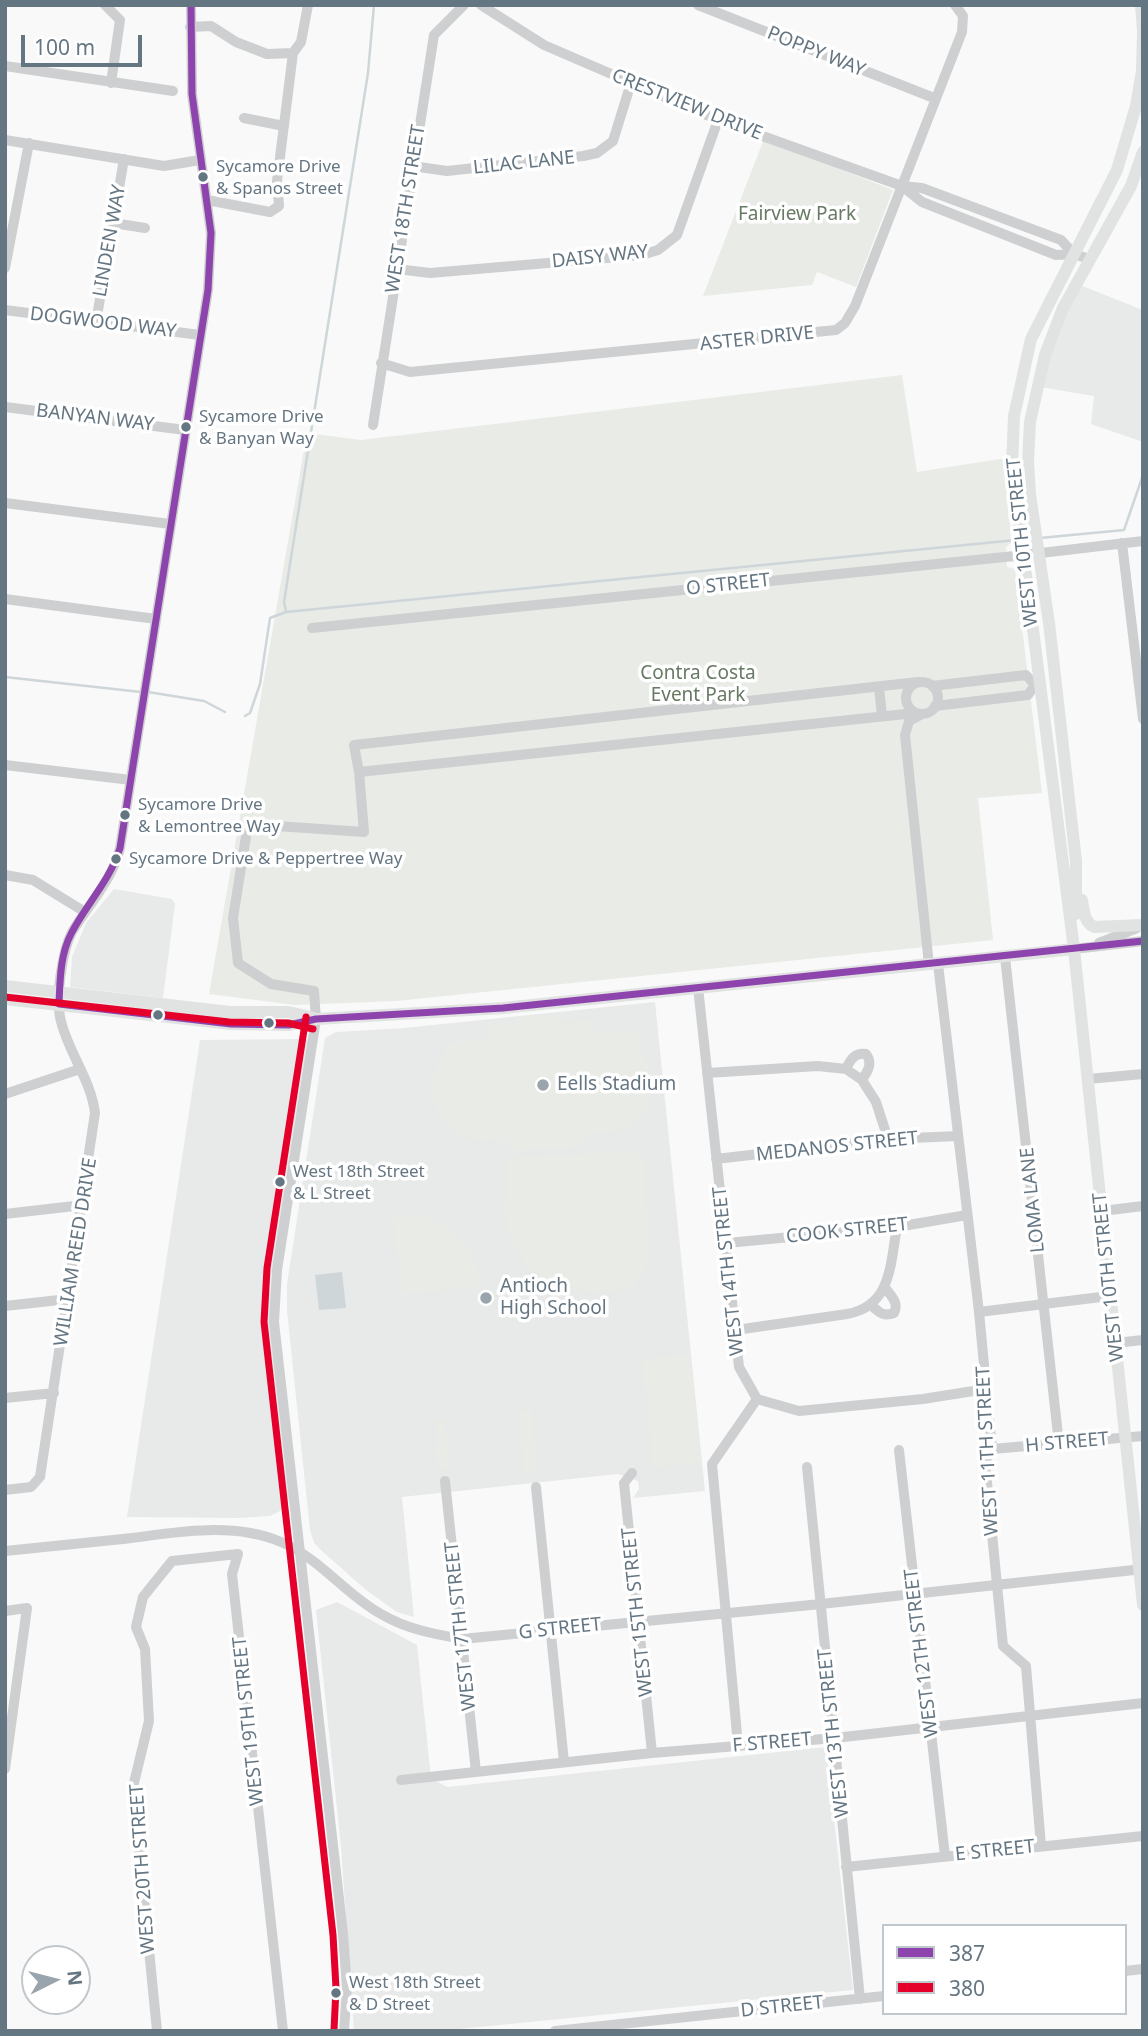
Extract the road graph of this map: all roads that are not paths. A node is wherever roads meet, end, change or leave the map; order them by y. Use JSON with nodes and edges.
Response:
{"nodes":[{"id":1,"x":105,"y":5,"type":"edge"},
{"id":2,"x":191,"y":5,"type":"edge"},
{"id":3,"x":308,"y":5,"type":"edge"},
{"id":4,"x":464,"y":5,"type":"edge"},
{"id":5,"x":481,"y":5,"type":"edge"},
{"id":6,"x":698,"y":5,"type":"edge"},
{"id":7,"x":955,"y":5,"type":"edge"},
{"id":8,"x":1141,"y":5,"type":"edge"},
{"id":9,"x":190,"y":27,"type":"junction"},
{"id":10,"x":1143,"y":32,"type":"edge"},
{"id":11,"x":293,"y":53,"type":"junction"},
{"id":12,"x":5,"y":65,"type":"edge"},
{"id":13,"x":111,"y":83,"type":"junction"},
{"id":14,"x":631,"y":83,"type":"junction"},
{"id":15,"x":173,"y":91,"type":"dead end"},
{"id":16,"x":934,"y":98,"type":"junction"},
{"id":17,"x":244,"y":118,"type":"dead end"},
{"id":18,"x":718,"y":120,"type":"junction"},
{"id":19,"x":284,"y":126,"type":"junction"},
{"id":20,"x":5,"y":141,"type":"edge"},
{"id":21,"x":29,"y":143,"type":"junction"},
{"id":22,"x":1143,"y":152,"type":"edge"},
{"id":23,"x":124,"y":159,"type":"junction"},
{"id":24,"x":200,"y":160,"type":"junction"},
{"id":25,"x":412,"y":166,"type":"junction"},
{"id":26,"x":901,"y":186,"type":"junction"},
{"id":27,"x":207,"y":200,"type":"junction"},
{"id":28,"x":113,"y":223,"type":"junction"},
{"id":29,"x":145,"y":228,"type":"dead end"},
{"id":30,"x":1073,"y":254,"type":"junction"},
{"id":31,"x":1089,"y":259,"type":"junction"},
{"id":32,"x":5,"y":268,"type":"edge"},
{"id":33,"x":397,"y":270,"type":"junction"},
{"id":34,"x":5,"y":310,"type":"edge"},
{"id":35,"x":96,"y":323,"type":"junction"},
{"id":36,"x":200,"y":335,"type":"junction"},
{"id":37,"x":381,"y":363,"type":"junction"},
{"id":38,"x":5,"y":407,"type":"edge"},
{"id":39,"x":373,"y":425,"type":"dead end"},
{"id":40,"x":185,"y":430,"type":"junction"},
{"id":41,"x":5,"y":503,"type":"edge"},
{"id":42,"x":170,"y":524,"type":"junction"},
{"id":43,"x":1143,"y":541,"type":"edge"},
{"id":44,"x":1122,"y":543,"type":"junction"},
{"id":45,"x":1039,"y":553,"type":"junction"},
{"id":46,"x":1024,"y":555,"type":"junction"},
{"id":47,"x":5,"y":599,"type":"edge"},
{"id":48,"x":156,"y":619,"type":"junction"},
{"id":49,"x":313,"y":628,"type":"dead end"},
{"id":50,"x":918,"y":682,"type":"junction"},
{"id":51,"x":1056,"y":682,"type":"junction"},
{"id":52,"x":1037,"y":685,"type":"junction"},
{"id":53,"x":932,"y":686,"type":"junction"},
{"id":54,"x":879,"y":687,"type":"junction"},
{"id":55,"x":935,"y":706,"type":"junction"},
{"id":56,"x":917,"y":713,"type":"junction"},
{"id":57,"x":882,"y":716,"type":"junction"},
{"id":58,"x":1143,"y":719,"type":"edge"},
{"id":59,"x":5,"y":765,"type":"edge"},
{"id":60,"x":359,"y":772,"type":"junction"},
{"id":61,"x":131,"y":780,"type":"junction"},
{"id":62,"x":1076,"y":861,"type":"junction"},
{"id":63,"x":5,"y":876,"type":"edge"},
{"id":64,"x":85,"y":912,"type":"junction"},
{"id":65,"x":1143,"y":926,"type":"edge"},
{"id":66,"x":1143,"y":941,"type":"edge"},
{"id":67,"x":1088,"y":947,"type":"junction"},
{"id":68,"x":1074,"y":949,"type":"junction"},
{"id":69,"x":1005,"y":957,"type":"junction"},
{"id":70,"x":934,"y":964,"type":"junction"},
{"id":71,"x":5,"y":986,"type":"edge"},
{"id":72,"x":698,"y":988,"type":"junction"},
{"id":73,"x":60,"y":998,"type":"junction"},
{"id":74,"x":5,"y":999,"type":"edge"},
{"id":75,"x":316,"y":1019,"type":"junction"},
{"id":76,"x":80,"y":1069,"type":"junction"},
{"id":77,"x":845,"y":1069,"type":"junction"},
{"id":78,"x":707,"y":1073,"type":"junction"},
{"id":79,"x":1143,"y":1074,"type":"edge"},
{"id":80,"x":1088,"y":1079,"type":"junction"},
{"id":81,"x":862,"y":1080,"type":"junction"},
{"id":82,"x":5,"y":1094,"type":"edge"},
{"id":83,"x":958,"y":1136,"type":"junction"},
{"id":84,"x":888,"y":1139,"type":"junction"},
{"id":85,"x":716,"y":1159,"type":"junction"},
{"id":86,"x":83,"y":1205,"type":"junction"},
{"id":87,"x":1143,"y":1206,"type":"edge"},
{"id":88,"x":1102,"y":1211,"type":"junction"},
{"id":89,"x":5,"y":1214,"type":"edge"},
{"id":90,"x":967,"y":1215,"type":"junction"},
{"id":91,"x":897,"y":1227,"type":"junction"},
{"id":92,"x":727,"y":1243,"type":"junction"},
{"id":93,"x":886,"y":1289,"type":"junction"},
{"id":94,"x":1109,"y":1296,"type":"junction"},
{"id":95,"x":68,"y":1299,"type":"junction"},
{"id":96,"x":871,"y":1304,"type":"junction"},
{"id":97,"x":1044,"y":1304,"type":"junction"},
{"id":98,"x":5,"y":1306,"type":"edge"},
{"id":99,"x":979,"y":1312,"type":"junction"},
{"id":100,"x":736,"y":1330,"type":"junction"},
{"id":101,"x":1143,"y":1340,"type":"edge"},
{"id":102,"x":1115,"y":1343,"type":"junction"},
{"id":103,"x":986,"y":1389,"type":"junction"},
{"id":104,"x":54,"y":1393,"type":"junction"},
{"id":105,"x":5,"y":1398,"type":"edge"},
{"id":106,"x":757,"y":1399,"type":"junction"},
{"id":107,"x":1143,"y":1436,"type":"edge"},
{"id":108,"x":1126,"y":1437,"type":"junction"},
{"id":109,"x":1059,"y":1444,"type":"junction"},
{"id":110,"x":992,"y":1449,"type":"junction"},
{"id":111,"x":899,"y":1450,"type":"dead end"},
{"id":112,"x":807,"y":1467,"type":"dead end"},
{"id":113,"x":632,"y":1473,"type":"dead end"},
{"id":114,"x":445,"y":1481,"type":"dead end"},
{"id":115,"x":536,"y":1487,"type":"dead end"},
{"id":116,"x":5,"y":1490,"type":"edge"},
{"id":117,"x":5,"y":1551,"type":"edge"},
{"id":118,"x":302,"y":1552,"type":"junction"},
{"id":119,"x":1141,"y":1569,"type":"edge"},
{"id":120,"x":997,"y":1584,"type":"junction"},
{"id":121,"x":916,"y":1595,"type":"junction"},
{"id":122,"x":821,"y":1604,"type":"junction"},
{"id":123,"x":1143,"y":1605,"type":"edge"},
{"id":124,"x":5,"y":1611,"type":"edge"},
{"id":125,"x":726,"y":1612,"type":"junction"},
{"id":126,"x":639,"y":1622,"type":"junction"},
{"id":127,"x":136,"y":1627,"type":"joint"},
{"id":128,"x":551,"y":1630,"type":"junction"},
{"id":129,"x":462,"y":1639,"type":"junction"},
{"id":130,"x":1143,"y":1703,"type":"edge"},
{"id":131,"x":9,"y":1709,"type":"edge"},
{"id":132,"x":1029,"y":1714,"type":"junction"},
{"id":133,"x":931,"y":1725,"type":"junction"},
{"id":134,"x":835,"y":1738,"type":"junction"},
{"id":135,"x":738,"y":1745,"type":"junction"},
{"id":136,"x":652,"y":1753,"type":"junction"},
{"id":137,"x":565,"y":1762,"type":"junction"},
{"id":138,"x":5,"y":1769,"type":"edge"},
{"id":139,"x":476,"y":1772,"type":"junction"},
{"id":140,"x":401,"y":1780,"type":"dead end"},
{"id":141,"x":1143,"y":1836,"type":"edge"},
{"id":142,"x":1041,"y":1846,"type":"junction"},
{"id":143,"x":944,"y":1856,"type":"junction"},
{"id":144,"x":846,"y":1867,"type":"junction"},
{"id":145,"x":882,"y":1996,"type":"edge"},
{"id":146,"x":860,"y":1999,"type":"junction"},
{"id":147,"x":157,"y":2031,"type":"edge"},
{"id":148,"x":283,"y":2031,"type":"edge"},
{"id":149,"x":344,"y":2031,"type":"edge"},
{"id":150,"x":555,"y":2031,"type":"edge"}],
"edges":[{"from":1,"to":13,"type":"street"},
{"from":2,"to":9,"type":"street"},
{"from":3,"to":11,"type":"street"},
{"from":4,"to":25,"type":"street","name":"WEST 18TH STREET"},
{"from":5,"to":14,"type":"street","name":"CRESTVIEW DRIVE"},
{"from":6,"to":16,"type":"street","name":"POPPY WAY"},
{"from":7,"to":16,"type":"street","name":"ASTER DRIVE"},
{"from":8,"to":10,"type":"main road","name":"WEST 10TH STREET"},
{"from":9,"to":11,"type":"street"},
{"from":9,"to":24,"type":"street"},
{"from":10,"to":30,"type":"main road","name":"WEST 10TH STREET"},
{"from":11,"to":19,"type":"street"},
{"from":12,"to":13,"type":"street"},
{"from":13,"to":15,"type":"street"},
{"from":14,"to":18,"type":"street","name":"CRESTVIEW DRIVE"},
{"from":14,"to":25,"type":"street","name":"LILAC LANE"},
{"from":16,"to":26,"type":"street","name":"ASTER DRIVE"},
{"from":17,"to":19,"type":"street"},
{"from":18,"to":26,"type":"street","name":"CRESTVIEW DRIVE"},
{"from":18,"to":33,"type":"street","name":"DAISY WAY"},
{"from":19,"to":27,"type":"street"},
{"from":20,"to":21,"type":"street"},
{"from":21,"to":23,"type":"street"},
{"from":21,"to":32,"type":"street"},
{"from":22,"to":31,"type":"main road","name":"WEST 10TH STREET"},
{"from":23,"to":24,"type":"street"},
{"from":23,"to":28,"type":"street","name":"LINDEN WAY"},
{"from":24,"to":27,"type":"street"},
{"from":25,"to":33,"type":"street","name":"WEST 18TH STREET"},
{"from":26,"to":30,"type":"street","name":"CRESTVIEW DRIVE"},
{"from":26,"to":30,"type":"street","name":"CRESTVIEW DRIVE"},
{"from":26,"to":37,"type":"street","name":"ASTER DRIVE"},
{"from":27,"to":36,"type":"street"},
{"from":28,"to":29,"type":"street"},
{"from":28,"to":35,"type":"street","name":"LINDEN WAY"},
{"from":30,"to":31,"type":"street","name":"CRESTVIEW DRIVE"},
{"from":30,"to":46,"type":"main road","name":"WEST 10TH STREET"},
{"from":31,"to":45,"type":"main road","name":"WEST 10TH STREET"},
{"from":33,"to":37,"type":"street","name":"WEST 18TH STREET"},
{"from":34,"to":35,"type":"street","name":"DOGWOOD WAY"},
{"from":35,"to":36,"type":"street","name":"DOGWOOD WAY"},
{"from":36,"to":40,"type":"street"},
{"from":37,"to":39,"type":"street","name":"WEST 18TH STREET"},
{"from":38,"to":40,"type":"street","name":"BANYAN WAY"},
{"from":40,"to":42,"type":"street"},
{"from":41,"to":42,"type":"street"},
{"from":42,"to":48,"type":"street"},
{"from":43,"to":44,"type":"street","name":"O STREET"},
{"from":44,"to":45,"type":"street","name":"O STREET"},
{"from":44,"to":58,"type":"street"},
{"from":45,"to":46,"type":"street","name":"O STREET"},
{"from":45,"to":51,"type":"main road","name":"WEST 10TH STREET"},
{"from":46,"to":49,"type":"street","name":"O STREET"},
{"from":46,"to":52,"type":"main road","name":"WEST 10TH STREET"},
{"from":47,"to":48,"type":"street"},
{"from":48,"to":61,"type":"street"},
{"from":50,"to":53,"type":"street"},
{"from":50,"to":54,"type":"street"},
{"from":50,"to":56,"type":"street"},
{"from":51,"to":52,"type":"street"},
{"from":51,"to":62,"type":"main road","name":"WEST 10TH STREET"},
{"from":52,"to":53,"type":"street"},
{"from":52,"to":55,"type":"street"},
{"from":52,"to":68,"type":"main road","name":"WEST 10TH STREET"},
{"from":53,"to":55,"type":"street"},
{"from":54,"to":57,"type":"street"},
{"from":54,"to":60,"type":"street"},
{"from":55,"to":56,"type":"street"},
{"from":56,"to":57,"type":"street"},
{"from":56,"to":70,"type":"street","name":"WEST 11TH STREET"},
{"from":57,"to":60,"type":"street"},
{"from":59,"to":61,"type":"street"},
{"from":60,"to":75,"type":"street"},
{"from":61,"to":64,"type":"street"},
{"from":62,"to":65,"type":"main road"},
{"from":62,"to":68,"type":"main road","name":"WEST 10TH STREET"},
{"from":63,"to":64,"type":"street"},
{"from":64,"to":73,"type":"street"},
{"from":65,"to":67,"type":"street"},
{"from":66,"to":67,"type":"street"},
{"from":67,"to":68,"type":"street"},
{"from":68,"to":69,"type":"main road"},
{"from":68,"to":80,"type":"main road","name":"WEST 10TH STREET"},
{"from":69,"to":70,"type":"main road"},
{"from":69,"to":97,"type":"street","name":"LOMA LANE"},
{"from":70,"to":72,"type":"main road"},
{"from":70,"to":83,"type":"street","name":"WEST 11TH STREET"},
{"from":71,"to":73,"type":"main road"},
{"from":72,"to":75,"type":"main road"},
{"from":72,"to":78,"type":"street","name":"WEST 14TH STREET"},
{"from":73,"to":74,"type":"main road"},
{"from":73,"to":75,"type":"main road"},
{"from":73,"to":76,"type":"street","name":"WILLIAM REED DRIVE"},
{"from":75,"to":118,"type":"street"},
{"from":76,"to":82,"type":"street"},
{"from":76,"to":86,"type":"street","name":"WILLIAM REED DRIVE"},
{"from":77,"to":78,"type":"street"},
{"from":77,"to":81,"type":"street"},
{"from":77,"to":81,"type":"street"},
{"from":78,"to":85,"type":"street","name":"WEST 14TH STREET"},
{"from":79,"to":80,"type":"street"},
{"from":80,"to":88,"type":"main road","name":"WEST 10TH STREET"},
{"from":81,"to":84,"type":"street"},
{"from":83,"to":84,"type":"street","name":"MEDANOS STREET"},
{"from":83,"to":90,"type":"street","name":"WEST 11TH STREET"},
{"from":84,"to":85,"type":"street","name":"MEDANOS STREET"},
{"from":85,"to":92,"type":"street","name":"WEST 14TH STREET"},
{"from":86,"to":89,"type":"street"},
{"from":86,"to":95,"type":"street","name":"WILLIAM REED DRIVE"},
{"from":87,"to":88,"type":"street"},
{"from":88,"to":94,"type":"main road","name":"WEST 10TH STREET"},
{"from":90,"to":91,"type":"street","name":"COOK STREET"},
{"from":90,"to":99,"type":"street","name":"WEST 11TH STREET"},
{"from":91,"to":92,"type":"street","name":"COOK STREET"},
{"from":91,"to":93,"type":"street"},
{"from":92,"to":100,"type":"street","name":"WEST 14TH STREET"},
{"from":93,"to":96,"type":"street"},
{"from":93,"to":96,"type":"street"},
{"from":94,"to":97,"type":"street"},
{"from":94,"to":102,"type":"main road","name":"WEST 10TH STREET"},
{"from":95,"to":98,"type":"street"},
{"from":95,"to":104,"type":"street","name":"WILLIAM REED DRIVE"},
{"from":96,"to":100,"type":"street"},
{"from":97,"to":99,"type":"street"},
{"from":97,"to":109,"type":"street","name":"LOMA LANE"},
{"from":99,"to":103,"type":"street","name":"WEST 11TH STREET"},
{"from":100,"to":106,"type":"street","name":"WEST 14TH STREET"},
{"from":101,"to":102,"type":"street"},
{"from":102,"to":108,"type":"main road","name":"WEST 10TH STREET"},
{"from":103,"to":106,"type":"street"},
{"from":103,"to":110,"type":"street","name":"WEST 11TH STREET"},
{"from":104,"to":105,"type":"street"},
{"from":104,"to":116,"type":"street","name":"WILLIAM REED DRIVE"},
{"from":106,"to":125,"type":"street"},
{"from":107,"to":108,"type":"street","name":"H STREET"},
{"from":108,"to":109,"type":"street","name":"H STREET"},
{"from":108,"to":119,"type":"main road","name":"WEST 10TH STREET"},
{"from":109,"to":110,"type":"street","name":"H STREET"},
{"from":110,"to":120,"type":"street","name":"WEST 11TH STREET"},
{"from":111,"to":121,"type":"street","name":"WEST 12TH STREET"},
{"from":112,"to":122,"type":"street","name":"WEST 13TH STREET"},
{"from":113,"to":126,"type":"street","name":"WEST 15TH STREET"},
{"from":114,"to":129,"type":"street","name":"WEST 17TH STREET"},
{"from":115,"to":128,"type":"street"},
{"from":117,"to":118,"type":"street","name":"G STREET"},
{"from":118,"to":129,"type":"street","name":"G STREET"},
{"from":118,"to":149,"type":"street"},
{"from":119,"to":120,"type":"street","name":"G STREET"},
{"from":119,"to":123,"type":"main road","name":"WEST 10TH STREET"},
{"from":120,"to":121,"type":"street","name":"G STREET"},
{"from":120,"to":132,"type":"street","name":"WEST 11TH STREET"},
{"from":121,"to":122,"type":"street","name":"G STREET"},
{"from":121,"to":133,"type":"street","name":"WEST 12TH STREET"},
{"from":122,"to":125,"type":"street","name":"G STREET"},
{"from":122,"to":134,"type":"street","name":"WEST 13TH STREET"},
{"from":124,"to":131,"type":"street"},
{"from":125,"to":126,"type":"street","name":"G STREET"},
{"from":125,"to":135,"type":"street"},
{"from":126,"to":128,"type":"street","name":"G STREET"},
{"from":126,"to":136,"type":"street","name":"WEST 15TH STREET"},
{"from":127,"to":147,"type":"street","name":"WEST 20TH STREET"},
{"from":127,"to":148,"type":"street","name":"WEST 19TH STREET"},
{"from":128,"to":129,"type":"street","name":"G STREET"},
{"from":128,"to":137,"type":"street"},
{"from":129,"to":139,"type":"street","name":"WEST 17TH STREET"},
{"from":130,"to":132,"type":"street","name":"F STREET"},
{"from":131,"to":138,"type":"street"},
{"from":132,"to":133,"type":"street","name":"F STREET"},
{"from":132,"to":142,"type":"street","name":"WEST 11TH STREET"},
{"from":133,"to":134,"type":"street","name":"F STREET"},
{"from":133,"to":143,"type":"street","name":"WEST 12TH STREET"},
{"from":134,"to":135,"type":"street","name":"F STREET"},
{"from":134,"to":144,"type":"street","name":"WEST 13TH STREET"},
{"from":135,"to":136,"type":"street","name":"F STREET"},
{"from":136,"to":137,"type":"street","name":"F STREET"},
{"from":137,"to":139,"type":"street","name":"F STREET"},
{"from":139,"to":140,"type":"street","name":"F STREET"},
{"from":141,"to":142,"type":"street","name":"E STREET"},
{"from":142,"to":143,"type":"street","name":"E STREET"},
{"from":143,"to":144,"type":"street","name":"E STREET"},
{"from":144,"to":146,"type":"street","name":"WEST 13TH STREET"},
{"from":145,"to":146,"type":"street","name":"D STREET"},
{"from":146,"to":150,"type":"street","name":"D STREET"}]}
